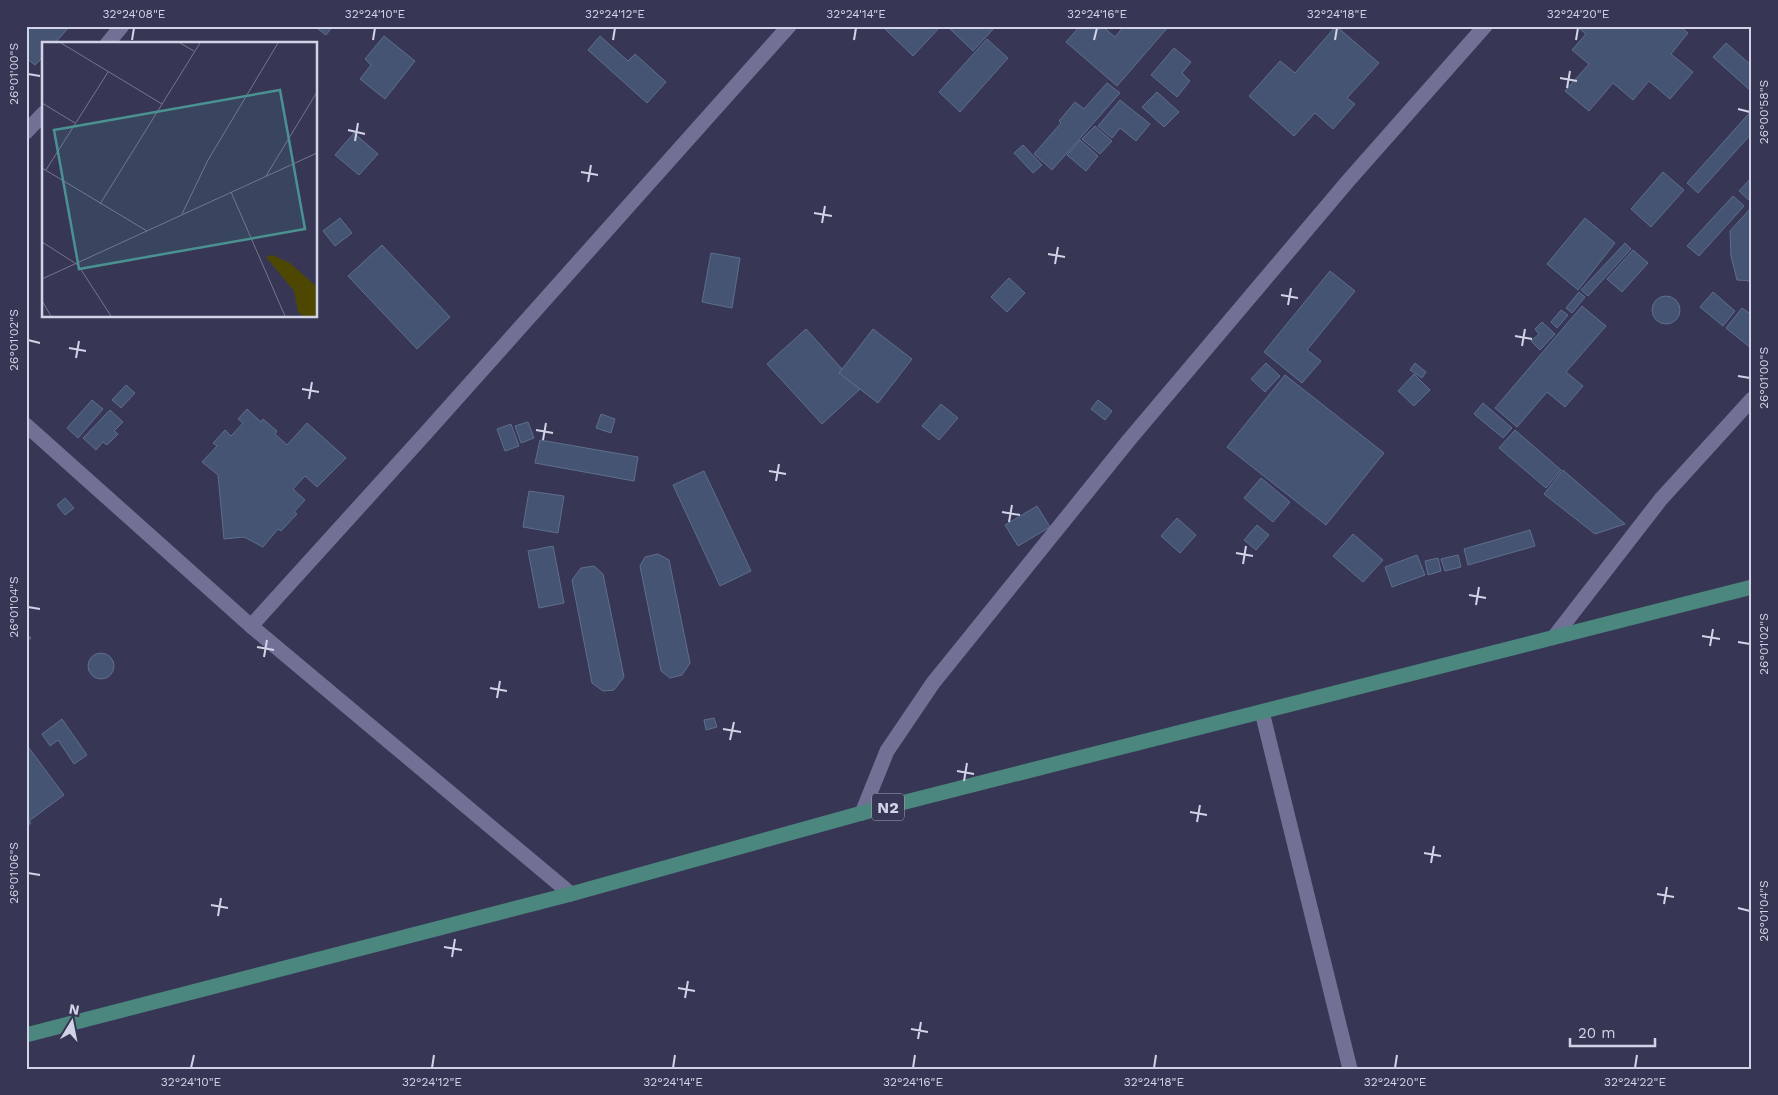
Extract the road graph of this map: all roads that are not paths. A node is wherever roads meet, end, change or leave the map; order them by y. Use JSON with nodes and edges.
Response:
{"nodes":[{"id":1,"x":122,"y":26,"type":"edge"},
{"id":2,"x":789,"y":26,"type":"edge"},
{"id":3,"x":1485,"y":26,"type":"edge"},
{"id":4,"x":109,"y":42,"type":"edge"},
{"id":5,"x":42,"y":115,"type":"edge"},
{"id":6,"x":26,"y":132,"type":"edge"},
{"id":7,"x":1752,"y":399,"type":"edge"},
{"id":8,"x":26,"y":425,"type":"edge"},
{"id":9,"x":1752,"y":586,"type":"edge"},
{"id":10,"x":251,"y":626,"type":"junction"},
{"id":11,"x":1554,"y":637,"type":"junction"},
{"id":12,"x":1262,"y":712,"type":"junction"},
{"id":13,"x":862,"y":813,"type":"junction"},
{"id":14,"x":571,"y":894,"type":"junction"},
{"id":15,"x":26,"y":1035,"type":"edge"},
{"id":16,"x":1350,"y":1069,"type":"edge"}],
"edges":[{"from":1,"to":4,"type":"street"},
{"from":2,"to":10,"type":"street"},
{"from":3,"to":13,"type":"street"},
{"from":5,"to":6,"type":"street"},
{"from":7,"to":11,"type":"street"},
{"from":8,"to":10,"type":"street"},
{"from":9,"to":11,"type":"main road","number":"N2"},
{"from":10,"to":14,"type":"street"},
{"from":11,"to":12,"type":"main road","number":"N2"},
{"from":12,"to":13,"type":"main road","number":"N2"},
{"from":12,"to":16,"type":"street"},
{"from":13,"to":14,"type":"main road","number":"N2"},
{"from":14,"to":15,"type":"main road","number":"N2"}]}
